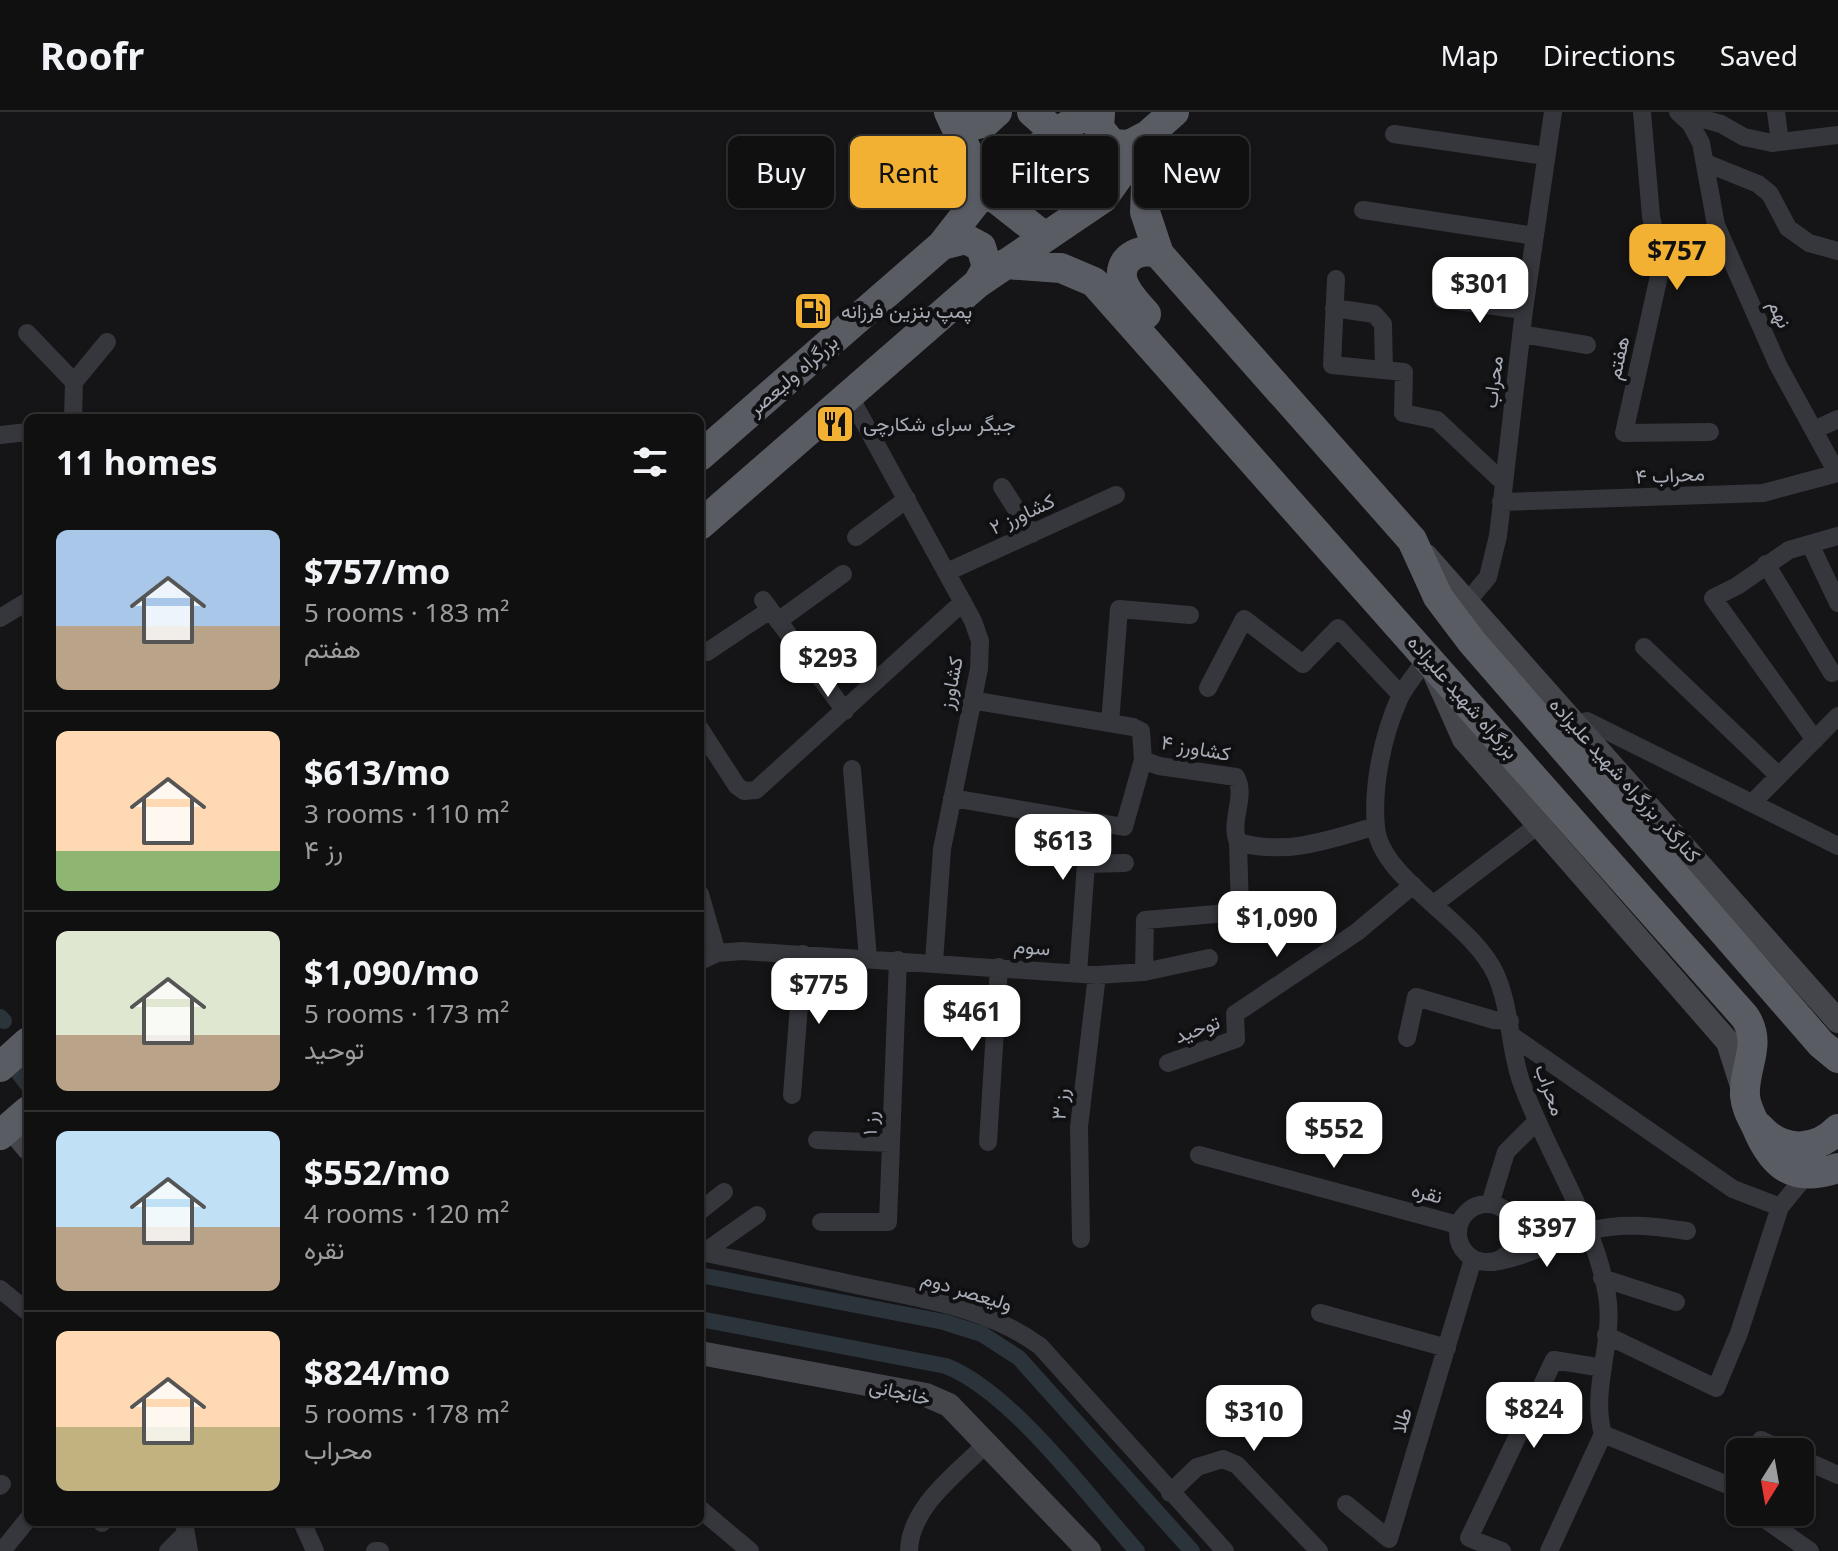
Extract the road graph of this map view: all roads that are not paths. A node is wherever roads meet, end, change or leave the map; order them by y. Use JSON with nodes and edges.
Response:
{"nodes":[{"id":1,"x":950,"y":112,"type":"edge"},
{"id":2,"x":997,"y":112,"type":"edge"},
{"id":3,"x":1032,"y":112,"type":"edge"},
{"id":4,"x":1089,"y":112,"type":"edge"},
{"id":5,"x":1100,"y":112,"type":"edge"},
{"id":6,"x":1174,"y":112,"type":"edge"},
{"id":7,"x":1553,"y":112,"type":"edge"},
{"id":8,"x":1642,"y":112,"type":"edge"},
{"id":9,"x":1679,"y":112,"type":"edge"},
{"id":10,"x":1776,"y":112,"type":"edge"},
{"id":11,"x":1056,"y":133,"type":"junction"},
{"id":12,"x":1394,"y":134,"type":"dead end"},
{"id":13,"x":1148,"y":135,"type":"junction"},
{"id":14,"x":1838,"y":135,"type":"edge"},
{"id":15,"x":1052,"y":136,"type":"edge"},
{"id":16,"x":1058,"y":136,"type":"edge"},
{"id":17,"x":1780,"y":142,"type":"junction"},
{"id":18,"x":1546,"y":156,"type":"junction"},
{"id":19,"x":1706,"y":163,"type":"junction"},
{"id":20,"x":1118,"y":177,"type":"edge"},
{"id":21,"x":982,"y":183,"type":"edge"},
{"id":22,"x":982,"y":194,"type":"edge"},
{"id":23,"x":1008,"y":208,"type":"edge"},
{"id":24,"x":1088,"y":208,"type":"edge"},
{"id":25,"x":1363,"y":210,"type":"dead end"},
{"id":26,"x":1535,"y":236,"type":"junction"},
{"id":27,"x":1045,"y":237,"type":"junction"},
{"id":28,"x":942,"y":245,"type":"junction"},
{"id":29,"x":1838,"y":251,"type":"edge"},
{"id":30,"x":1159,"y":254,"type":"junction"},
{"id":31,"x":1005,"y":264,"type":"junction"},
{"id":32,"x":1336,"y":279,"type":"dead end"},
{"id":33,"x":978,"y":283,"type":"junction"},
{"id":34,"x":1442,"y":299,"type":"dead end"},
{"id":35,"x":1334,"y":308,"type":"junction"},
{"id":36,"x":1524,"y":310,"type":"junction"},
{"id":37,"x":27,"y":333,"type":"dead end"},
{"id":38,"x":1521,"y":334,"type":"junction"},
{"id":39,"x":107,"y":342,"type":"dead end"},
{"id":40,"x":1587,"y":345,"type":"dead end"},
{"id":41,"x":1384,"y":370,"type":"junction"},
{"id":42,"x":74,"y":382,"type":"junction"},
{"id":43,"x":1190,"y":387,"type":"junction"},
{"id":44,"x":849,"y":395,"type":"junction"},
{"id":45,"x":73,"y":414,"type":"edge"},
{"id":46,"x":1838,"y":419,"type":"edge"},
{"id":47,"x":1814,"y":430,"type":"junction"},
{"id":48,"x":24,"y":432,"type":"edge"},
{"id":49,"x":1710,"y":432,"type":"dead end"},
{"id":50,"x":0,"y":435,"type":"edge"},
{"id":51,"x":704,"y":453,"type":"edge"},
{"id":52,"x":1837,"y":473,"type":"edge"},
{"id":53,"x":1504,"y":483,"type":"junction"},
{"id":54,"x":1002,"y":487,"type":"dead end"},
{"id":55,"x":1116,"y":495,"type":"dead end"},
{"id":56,"x":907,"y":499,"type":"junction"},
{"id":57,"x":1501,"y":502,"type":"junction"},
{"id":58,"x":704,"y":522,"type":"edge"},
{"id":59,"x":1032,"y":534,"type":"junction"},
{"id":60,"x":1838,"y":536,"type":"edge"},
{"id":61,"x":856,"y":537,"type":"dead end"},
{"id":62,"x":1412,"y":540,"type":"junction"},
{"id":63,"x":1810,"y":544,"type":"junction"},
{"id":64,"x":1766,"y":564,"type":"junction"},
{"id":65,"x":947,"y":572,"type":"junction"},
{"id":66,"x":843,"y":574,"type":"dead end"},
{"id":67,"x":963,"y":602,"type":"junction"},
{"id":68,"x":1467,"y":602,"type":"junction"},
{"id":69,"x":24,"y":603,"type":"edge"},
{"id":70,"x":1838,"y":603,"type":"edge"},
{"id":71,"x":770,"y":610,"type":"junction"},
{"id":72,"x":1190,"y":615,"type":"dead end"},
{"id":73,"x":0,"y":618,"type":"edge"},
{"id":74,"x":1644,"y":647,"type":"dead end"},
{"id":75,"x":707,"y":652,"type":"dead end"},
{"id":76,"x":1428,"y":657,"type":"junction"},
{"id":77,"x":1832,"y":673,"type":"dead end"},
{"id":78,"x":1208,"y":688,"type":"dead end"},
{"id":79,"x":1401,"y":695,"type":"junction"},
{"id":80,"x":971,"y":700,"type":"junction"},
{"id":81,"x":845,"y":711,"type":"junction"},
{"id":82,"x":1838,"y":716,"type":"edge"},
{"id":83,"x":1110,"y":723,"type":"junction"},
{"id":84,"x":1576,"y":725,"type":"junction"},
{"id":85,"x":704,"y":735,"type":"edge"},
{"id":86,"x":1815,"y":740,"type":"junction"},
{"id":87,"x":1143,"y":760,"type":"junction"},
{"id":88,"x":852,"y":769,"type":"dead end"},
{"id":89,"x":1779,"y":776,"type":"junction"},
{"id":90,"x":952,"y":798,"type":"junction"},
{"id":91,"x":1754,"y":801,"type":"junction"},
{"id":92,"x":1376,"y":826,"type":"junction"},
{"id":93,"x":1534,"y":828,"type":"dead end"},
{"id":94,"x":1238,"y":842,"type":"junction"},
{"id":95,"x":1838,"y":846,"type":"edge"},
{"id":96,"x":1125,"y":863,"type":"dead end"},
{"id":97,"x":1413,"y":885,"type":"junction"},
{"id":98,"x":1434,"y":904,"type":"junction"},
{"id":99,"x":704,"y":922,"type":"edge"},
{"id":100,"x":803,"y":954,"type":"junction"},
{"id":101,"x":709,"y":957,"type":"edge"},
{"id":102,"x":868,"y":958,"type":"junction"},
{"id":103,"x":1209,"y":958,"type":"dead end"},
{"id":104,"x":898,"y":960,"type":"junction"},
{"id":105,"x":934,"y":962,"type":"junction"},
{"id":106,"x":999,"y":967,"type":"junction"},
{"id":107,"x":1144,"y":972,"type":"junction"},
{"id":108,"x":1078,"y":973,"type":"junction"},
{"id":109,"x":1097,"y":975,"type":"junction"},
{"id":110,"x":1511,"y":1028,"type":"junction"},
{"id":111,"x":1407,"y":1038,"type":"dead end"},
{"id":112,"x":24,"y":1046,"type":"edge"},
{"id":113,"x":1834,"y":1047,"type":"edge"},
{"id":114,"x":1168,"y":1063,"type":"dead end"},
{"id":115,"x":0,"y":1067,"type":"edge"},
{"id":116,"x":792,"y":1095,"type":"dead end"},
{"id":117,"x":1750,"y":1112,"type":"junction"},
{"id":118,"x":1537,"y":1121,"type":"junction"},
{"id":119,"x":1838,"y":1129,"type":"edge"},
{"id":120,"x":817,"y":1140,"type":"dead end"},
{"id":121,"x":988,"y":1142,"type":"dead end"},
{"id":122,"x":891,"y":1143,"type":"junction"},
{"id":123,"x":1199,"y":1155,"type":"dead end"},
{"id":124,"x":1838,"y":1168,"type":"edge"},
{"id":125,"x":1807,"y":1174,"type":"junction"},
{"id":126,"x":724,"y":1192,"type":"dead end"},
{"id":127,"x":1490,"y":1204,"type":"junction"},
{"id":128,"x":1780,"y":1207,"type":"junction"},
{"id":129,"x":704,"y":1208,"type":"edge"},
{"id":130,"x":757,"y":1215,"type":"dead end"},
{"id":131,"x":821,"y":1222,"type":"dead end"},
{"id":132,"x":1458,"y":1225,"type":"junction"},
{"id":133,"x":1588,"y":1231,"type":"junction"},
{"id":134,"x":1687,"y":1231,"type":"dead end"},
{"id":135,"x":1081,"y":1239,"type":"dead end"},
{"id":136,"x":704,"y":1250,"type":"edge"},
{"id":137,"x":704,"y":1253,"type":"edge"},
{"id":138,"x":1473,"y":1259,"type":"junction"},
{"id":139,"x":1493,"y":1262,"type":"junction"},
{"id":140,"x":1602,"y":1278,"type":"junction"},
{"id":141,"x":0,"y":1289,"type":"edge"},
{"id":142,"x":1676,"y":1302,"type":"dead end"},
{"id":143,"x":24,"y":1309,"type":"edge"},
{"id":144,"x":1320,"y":1313,"type":"dead end"},
{"id":145,"x":1606,"y":1335,"type":"junction"},
{"id":146,"x":1447,"y":1348,"type":"junction"},
{"id":147,"x":704,"y":1354,"type":"edge"},
{"id":148,"x":1603,"y":1368,"type":"junction"},
{"id":149,"x":1603,"y":1434,"type":"junction"},
{"id":150,"x":986,"y":1444,"type":"junction"},
{"id":151,"x":1814,"y":1464,"type":"edge"},
{"id":152,"x":1838,"y":1475,"type":"edge"},
{"id":153,"x":1726,"y":1481,"type":"edge"},
{"id":154,"x":1170,"y":1493,"type":"junction"},
{"id":155,"x":1346,"y":1504,"type":"dead end"},
{"id":156,"x":704,"y":1512,"type":"edge"},
{"id":157,"x":24,"y":1524,"type":"edge"},
{"id":158,"x":304,"y":1526,"type":"edge"},
{"id":159,"x":1775,"y":1526,"type":"edge"},
{"id":160,"x":186,"y":1536,"type":"edge"},
{"id":161,"x":2,"y":1551,"type":"edge"},
{"id":162,"x":168,"y":1551,"type":"edge"},
{"id":163,"x":315,"y":1551,"type":"edge"},
{"id":164,"x":750,"y":1551,"type":"edge"},
{"id":165,"x":909,"y":1551,"type":"edge"},
{"id":166,"x":1088,"y":1551,"type":"edge"},
{"id":167,"x":1225,"y":1551,"type":"edge"},
{"id":168,"x":1319,"y":1551,"type":"edge"},
{"id":169,"x":1502,"y":1551,"type":"edge"},
{"id":170,"x":1549,"y":1551,"type":"edge"},
{"id":171,"x":1810,"y":1551,"type":"edge"}],
"edges":[{"from":1,"to":2,"type":"highway"},
{"from":1,"to":21,"type":"highway"},
{"from":3,"to":11,"type":"highway"},
{"from":4,"to":11,"type":"highway","name":"بزرگراه ولیعصر"},
{"from":5,"to":13,"type":"highway"},
{"from":6,"to":13,"type":"highway"},
{"from":7,"to":18,"type":"street","name":"محراب"},
{"from":8,"to":49,"type":"street","name":"هفتم"},
{"from":9,"to":17,"type":"street"},
{"from":9,"to":19,"type":"street","name":"نهم"},
{"from":10,"to":17,"type":"street"},
{"from":11,"to":15,"type":"highway","name":"بزرگراه ولیعصر"},
{"from":11,"to":16,"type":"highway"},
{"from":12,"to":18,"type":"street"},
{"from":13,"to":20,"type":"highway"},
{"from":13,"to":30,"type":"highway"},
{"from":14,"to":17,"type":"street"},
{"from":18,"to":26,"type":"street","name":"محراب"},
{"from":19,"to":29,"type":"street"},
{"from":19,"to":47,"type":"street","name":"نهم"},
{"from":22,"to":28,"type":"highway","name":"بزرگراه ولیعصر"},
{"from":23,"to":27,"type":"highway"},
{"from":24,"to":27,"type":"highway"},
{"from":25,"to":26,"type":"street"},
{"from":26,"to":36,"type":"street","name":"محراب"},
{"from":27,"to":31,"type":"highway"},
{"from":28,"to":33,"type":"highway"},
{"from":28,"to":51,"type":"highway","name":"بزرگراه ولیعصر"},
{"from":30,"to":43,"type":"highway"},
{"from":30,"to":62,"type":"highway"},
{"from":31,"to":33,"type":"highway"},
{"from":31,"to":43,"type":"highway","name":"بزرگراه شهید علیزاده"},
{"from":32,"to":35,"type":"street"},
{"from":33,"to":44,"type":"highway"},
{"from":34,"to":36,"type":"street"},
{"from":35,"to":41,"type":"street"},
{"from":35,"to":41,"type":"street"},
{"from":36,"to":38,"type":"street","name":"محراب"},
{"from":37,"to":42,"type":"street"},
{"from":38,"to":40,"type":"street"},
{"from":38,"to":53,"type":"street","name":"محراب"},
{"from":39,"to":42,"type":"street"},
{"from":41,"to":53,"type":"street"},
{"from":42,"to":45,"type":"street"},
{"from":43,"to":76,"type":"highway","name":"بزرگراه شهید علیزاده"},
{"from":44,"to":56,"type":"street","name":"کشاورز"},
{"from":44,"to":58,"type":"highway"},
{"from":46,"to":47,"type":"street"},
{"from":47,"to":52,"type":"street","name":"نهم"},
{"from":48,"to":50,"type":"street"},
{"from":52,"to":57,"type":"street","name":"محراب ۴"},
{"from":53,"to":57,"type":"street","name":"محراب"},
{"from":54,"to":59,"type":"street"},
{"from":55,"to":59,"type":"street","name":"کشاورز ۲"},
{"from":56,"to":61,"type":"street"},
{"from":56,"to":65,"type":"street","name":"کشاورز"},
{"from":57,"to":68,"type":"street","name":"محراب"},
{"from":59,"to":65,"type":"street","name":"کشاورز ۲"},
{"from":60,"to":63,"type":"street"},
{"from":62,"to":68,"type":"main road","name":"کنارگذر بزرگراه شهید علیزاده"},
{"from":62,"to":113,"type":"highway"},
{"from":63,"to":64,"type":"street"},
{"from":63,"to":70,"type":"street"},
{"from":64,"to":77,"type":"street"},
{"from":64,"to":86,"type":"street"},
{"from":65,"to":67,"type":"street","name":"کشاورز"},
{"from":66,"to":71,"type":"street"},
{"from":67,"to":80,"type":"street","name":"کشاورز"},
{"from":67,"to":81,"type":"street"},
{"from":68,"to":84,"type":"main road","name":"کنارگذر بزرگراه شهید علیزاده"},
{"from":69,"to":73,"type":"street"},
{"from":71,"to":75,"type":"street"},
{"from":71,"to":81,"type":"street"},
{"from":72,"to":83,"type":"street"},
{"from":74,"to":89,"type":"street"},
{"from":76,"to":79,"type":"street","name":"محراب"},
{"from":76,"to":117,"type":"highway","name":"بزرگراه شهید علیزاده"},
{"from":78,"to":79,"type":"street"},
{"from":79,"to":92,"type":"street","name":"محراب"},
{"from":80,"to":83,"type":"street","name":"کشاورز ۴"},
{"from":80,"to":90,"type":"street","name":"کشاورز"},
{"from":81,"to":85,"type":"street"},
{"from":82,"to":86,"type":"street"},
{"from":83,"to":87,"type":"street","name":"کشاورز ۴"},
{"from":84,"to":91,"type":"street"},
{"from":84,"to":113,"type":"main road","name":"کنارگذر بزرگراه شهید علیزاده"},
{"from":86,"to":89,"type":"street"},
{"from":87,"to":90,"type":"street"},
{"from":87,"to":94,"type":"street","name":"کشاورز ۴"},
{"from":88,"to":102,"type":"street"},
{"from":89,"to":91,"type":"street"},
{"from":90,"to":105,"type":"street","name":"کشاورز"},
{"from":91,"to":95,"type":"street"},
{"from":92,"to":94,"type":"street"},
{"from":92,"to":97,"type":"street","name":"محراب"},
{"from":93,"to":98,"type":"street"},
{"from":94,"to":107,"type":"street"},
{"from":96,"to":108,"type":"street"},
{"from":97,"to":98,"type":"street","name":"محراب"},
{"from":97,"to":114,"type":"street","name":"توحید"},
{"from":98,"to":110,"type":"street","name":"محراب"},
{"from":99,"to":101,"type":"street"},
{"from":100,"to":101,"type":"street","name":"سوم"},
{"from":100,"to":102,"type":"street","name":"سوم"},
{"from":100,"to":116,"type":"street"},
{"from":102,"to":104,"type":"street","name":"سوم"},
{"from":103,"to":107,"type":"street","name":"سوم"},
{"from":104,"to":105,"type":"street","name":"سوم"},
{"from":104,"to":122,"type":"street","name":"رز ۱"},
{"from":105,"to":106,"type":"street","name":"سوم"},
{"from":106,"to":108,"type":"street","name":"سوم"},
{"from":106,"to":121,"type":"street"},
{"from":107,"to":109,"type":"street","name":"سوم"},
{"from":108,"to":109,"type":"street","name":"سوم"},
{"from":109,"to":135,"type":"street","name":"رز ۳"},
{"from":110,"to":111,"type":"street"},
{"from":110,"to":118,"type":"street","name":"محراب"},
{"from":110,"to":128,"type":"street"},
{"from":112,"to":115,"type":"highway"},
{"from":117,"to":119,"type":"highway"},
{"from":117,"to":125,"type":"highway"},
{"from":118,"to":127,"type":"street"},
{"from":118,"to":133,"type":"street","name":"محراب"},
{"from":120,"to":122,"type":"street"},
{"from":122,"to":131,"type":"street","name":"رز ۱"},
{"from":123,"to":132,"type":"street","name":"نقره"},
{"from":124,"to":125,"type":"highway"},
{"from":125,"to":128,"type":"street"},
{"from":126,"to":129,"type":"street"},
{"from":127,"to":132,"type":"street"},
{"from":127,"to":139,"type":"street"},
{"from":128,"to":145,"type":"street"},
{"from":130,"to":136,"type":"street"},
{"from":132,"to":138,"type":"street"},
{"from":133,"to":134,"type":"street"},
{"from":133,"to":139,"type":"street"},
{"from":133,"to":140,"type":"street","name":"محراب"},
{"from":137,"to":154,"type":"street","name":"ولیعصر دوم"},
{"from":138,"to":139,"type":"street"},
{"from":138,"to":146,"type":"street","name":"طلا"},
{"from":140,"to":142,"type":"street"},
{"from":140,"to":145,"type":"street","name":"محراب"},
{"from":141,"to":143,"type":"street"},
{"from":144,"to":146,"type":"street"},
{"from":145,"to":148,"type":"street","name":"محراب"},
{"from":146,"to":155,"type":"street","name":"طلا"},
{"from":147,"to":150,"type":"main road","name":"خانجانی"},
{"from":148,"to":149,"type":"street","name":"محراب"},
{"from":148,"to":169,"type":"street"},
{"from":149,"to":153,"type":"street"},
{"from":149,"to":170,"type":"street"},
{"from":150,"to":165,"type":"street"},
{"from":150,"to":166,"type":"main road","name":"خانجانی"},
{"from":151,"to":152,"type":"street"},
{"from":154,"to":167,"type":"street","name":"ولیعصر دوم"},
{"from":154,"to":168,"type":"street"},
{"from":156,"to":164,"type":"street"},
{"from":157,"to":161,"type":"street"},
{"from":158,"to":163,"type":"street"},
{"from":159,"to":171,"type":"street"},
{"from":160,"to":162,"type":"street"}]}
